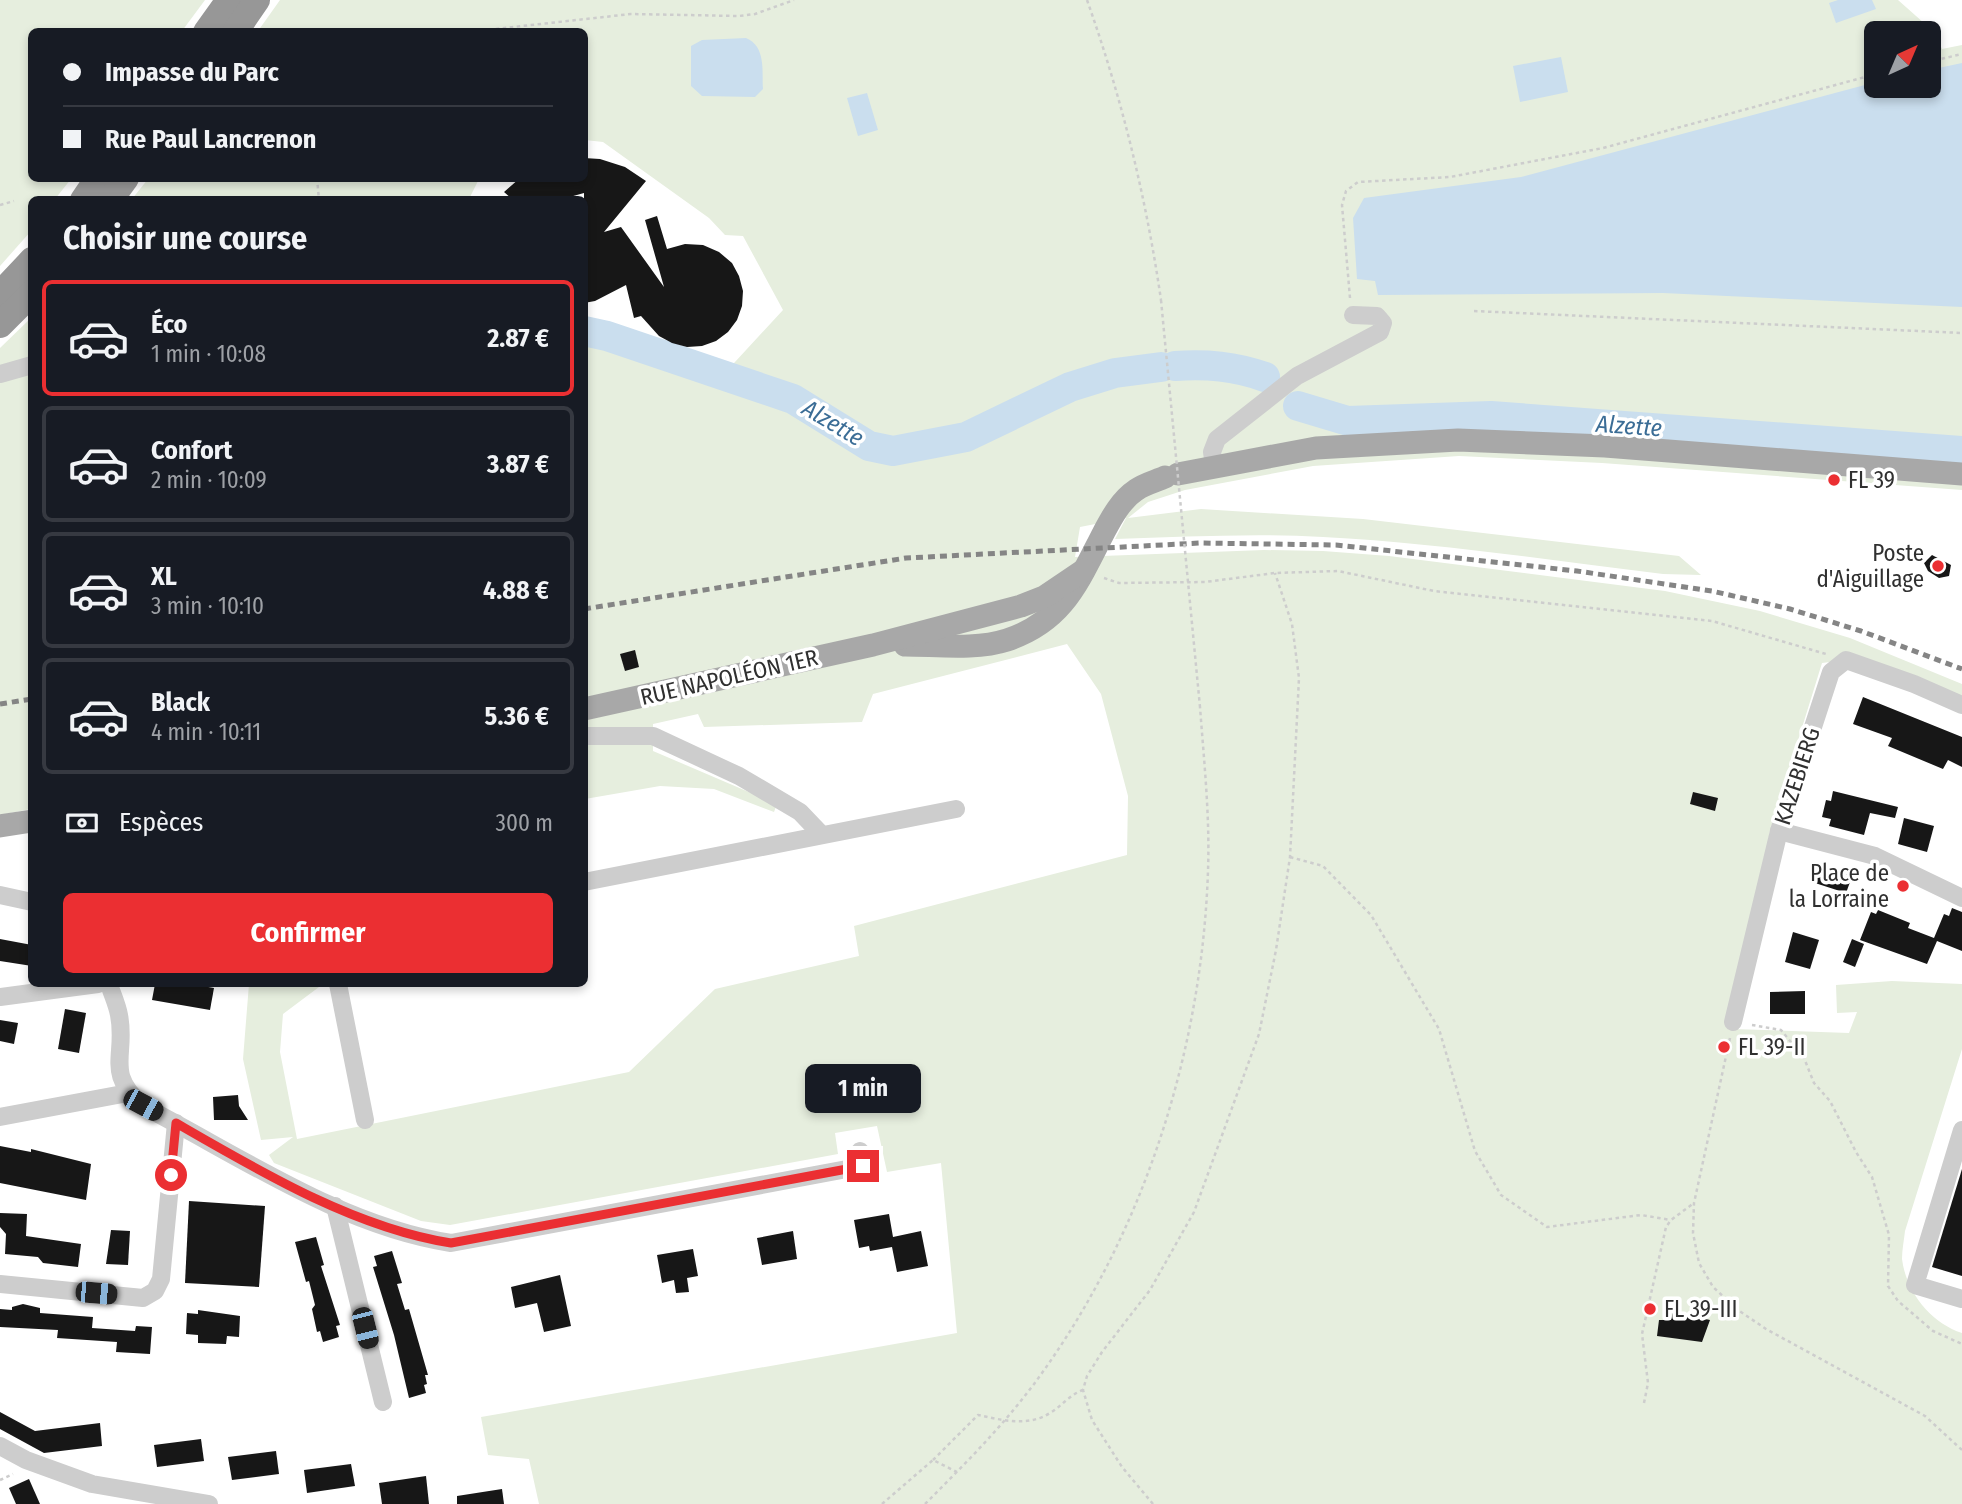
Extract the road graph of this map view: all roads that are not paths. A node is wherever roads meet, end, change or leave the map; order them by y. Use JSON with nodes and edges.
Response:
{"nodes":[{"id":1,"x":229,"y":0,"type":"edge"},
{"id":2,"x":257,"y":0,"type":"edge"},
{"id":3,"x":209,"y":28,"type":"edge"},
{"id":4,"x":237,"y":28,"type":"edge"},
{"id":5,"x":20,"y":286,"type":"edge"},
{"id":6,"x":1353,"y":316,"type":"road end"},
{"id":7,"x":0,"y":325,"type":"edge"},
{"id":8,"x":28,"y":366,"type":"edge"},
{"id":9,"x":0,"y":374,"type":"edge"},
{"id":10,"x":1214,"y":466,"type":"junction"},
{"id":11,"x":1962,"y":474,"type":"edge"},
{"id":12,"x":1962,"y":705,"type":"edge"},
{"id":13,"x":588,"y":708,"type":"edge"},
{"id":14,"x":588,"y":736,"type":"edge"},
{"id":15,"x":956,"y":809,"type":"dead end"},
{"id":16,"x":28,"y":822,"type":"edge"},
{"id":17,"x":0,"y":826,"type":"edge"},
{"id":18,"x":1779,"y":831,"type":"junction"},
{"id":19,"x":821,"y":834,"type":"junction"},
{"id":20,"x":588,"y":881,"type":"edge"},
{"id":21,"x":0,"y":895,"type":"edge"},
{"id":22,"x":1962,"y":898,"type":"edge"},
{"id":23,"x":28,"y":901,"type":"edge"},
{"id":24,"x":76,"y":987,"type":"edge"},
{"id":25,"x":110,"y":987,"type":"edge"},
{"id":26,"x":339,"y":987,"type":"edge"},
{"id":27,"x":0,"y":997,"type":"edge"},
{"id":28,"x":1733,"y":1022,"type":"road end"},
{"id":29,"x":128,"y":1093,"type":"junction"},
{"id":30,"x":0,"y":1118,"type":"edge"},
{"id":31,"x":365,"y":1120,"type":"dead end"},
{"id":32,"x":176,"y":1123,"type":"junction"},
{"id":33,"x":1962,"y":1130,"type":"edge"},
{"id":34,"x":860,"y":1151,"type":"dead end"},
{"id":35,"x":335,"y":1206,"type":"junction"},
{"id":36,"x":0,"y":1284,"type":"edge"},
{"id":37,"x":1962,"y":1299,"type":"edge"},
{"id":38,"x":383,"y":1402,"type":"dead end"},
{"id":39,"x":0,"y":1446,"type":"edge"},
{"id":40,"x":209,"y":1504,"type":"edge"}],
"edges":[{"from":1,"to":3,"type":"highway"},
{"from":2,"to":4,"type":"highway"},
{"from":5,"to":7,"type":"highway"},
{"from":6,"to":10,"type":"street"},
{"from":8,"to":9,"type":"street"},
{"from":10,"to":11,"type":"main road","name":"RUE NAPOLÉON 1ER"},
{"from":10,"to":13,"type":"main road","name":"RUE NAPOLÉON 1ER"},
{"from":12,"to":18,"type":"street","name":"KAZEBIERG"},
{"from":14,"to":19,"type":"street"},
{"from":15,"to":19,"type":"street"},
{"from":16,"to":17,"type":"main road"},
{"from":18,"to":22,"type":"street"},
{"from":18,"to":28,"type":"street","name":"KAZEBIERG"},
{"from":19,"to":20,"type":"street"},
{"from":21,"to":23,"type":"street"},
{"from":24,"to":27,"type":"street"},
{"from":25,"to":29,"type":"street"},
{"from":26,"to":31,"type":"street"},
{"from":29,"to":30,"type":"street"},
{"from":29,"to":32,"type":"street"},
{"from":32,"to":35,"type":"street"},
{"from":32,"to":36,"type":"street"},
{"from":33,"to":37,"type":"street"},
{"from":34,"to":35,"type":"street"},
{"from":35,"to":38,"type":"street"},
{"from":39,"to":40,"type":"street"}]}
